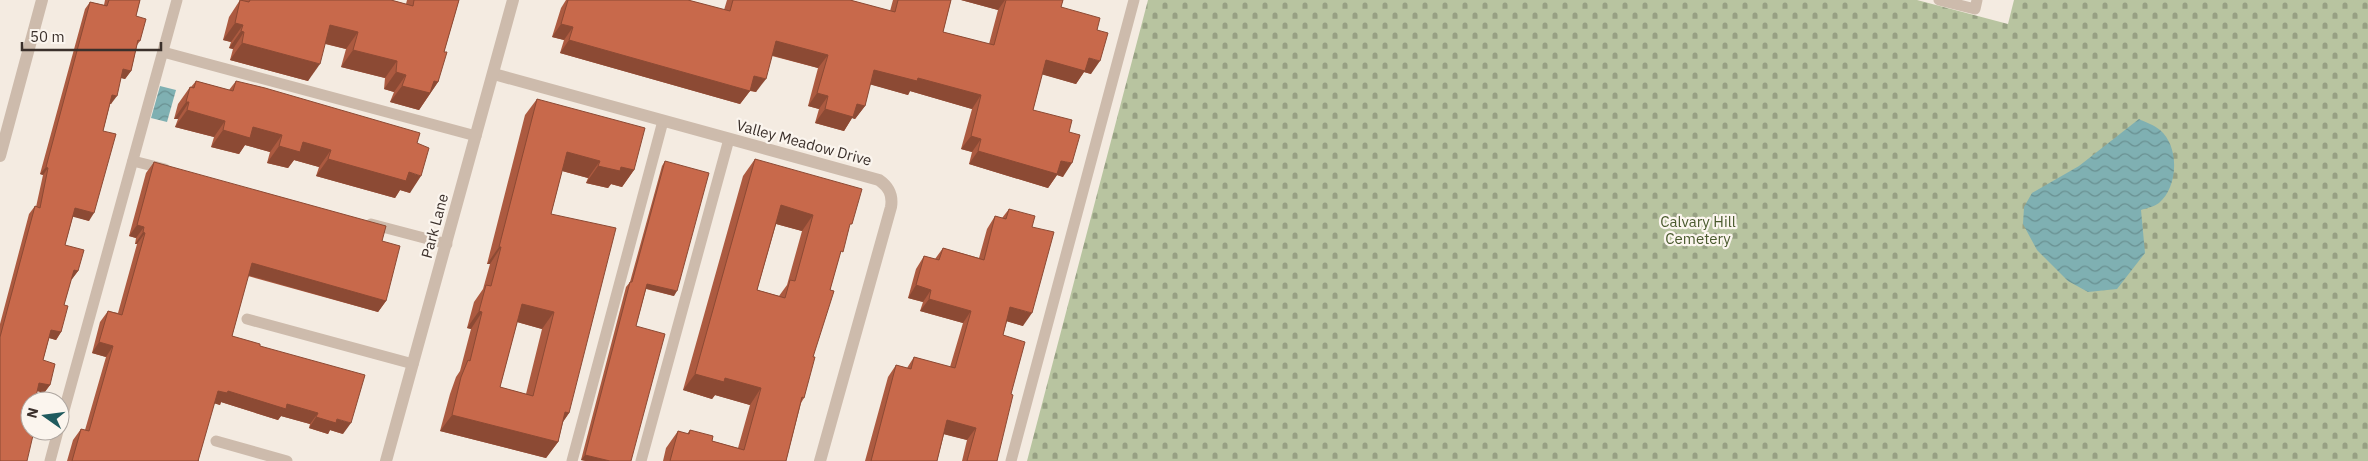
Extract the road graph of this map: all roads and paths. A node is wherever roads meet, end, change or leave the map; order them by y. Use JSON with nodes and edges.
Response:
{"nodes":[{"id":1,"x":42,"y":0,"type":"edge"},
{"id":2,"x":177,"y":0,"type":"edge"},
{"id":3,"x":514,"y":0,"type":"edge"},
{"id":4,"x":1134,"y":0,"type":"edge"},
{"id":5,"x":1939,"y":0,"type":"edge"},
{"id":6,"x":1978,"y":0,"type":"edge"},
{"id":7,"x":163,"y":52,"type":"junction"},
{"id":8,"x":494,"y":74,"type":"junction"},
{"id":9,"x":663,"y":121,"type":"junction"},
{"id":10,"x":476,"y":136,"type":"junction"},
{"id":11,"x":729,"y":139,"type":"junction"},
{"id":12,"x":0,"y":156,"type":"edge"},
{"id":13,"x":133,"y":161,"type":"junction"},
{"id":14,"x":180,"y":173,"type":"edge"},
{"id":15,"x":360,"y":221,"type":"edge"},
{"id":16,"x":447,"y":244,"type":"junction"},
{"id":17,"x":247,"y":319,"type":"dead end"},
{"id":18,"x":413,"y":364,"type":"junction"},
{"id":19,"x":69,"y":391,"type":"edge"},
{"id":20,"x":55,"y":441,"type":"edge"},
{"id":21,"x":216,"y":441,"type":"dead end"},
{"id":22,"x":50,"y":461,"type":"edge"},
{"id":23,"x":287,"y":461,"type":"edge"},
{"id":24,"x":386,"y":461,"type":"edge"},
{"id":25,"x":572,"y":461,"type":"edge"},
{"id":26,"x":641,"y":461,"type":"edge"},
{"id":27,"x":820,"y":461,"type":"edge"},
{"id":28,"x":1011,"y":461,"type":"edge"}],
"edges":[{"from":1,"to":12,"type":"street"},
{"from":2,"to":7,"type":"lane"},
{"from":3,"to":8,"type":"street","name":"Park Lane"},
{"from":4,"to":28,"type":"lane"},
{"from":5,"to":6,"type":"lane"},
{"from":7,"to":10,"type":"lane"},
{"from":7,"to":13,"type":"lane"},
{"from":8,"to":9,"type":"street","name":"Valley Meadow Drive"},
{"from":8,"to":10,"type":"street","name":"Park Lane"},
{"from":9,"to":11,"type":"street","name":"Valley Meadow Drive"},
{"from":9,"to":25,"type":"lane"},
{"from":10,"to":16,"type":"street","name":"Park Lane"},
{"from":11,"to":26,"type":"lane"},
{"from":11,"to":27,"type":"street","name":"Valley Meadow Drive"},
{"from":13,"to":14,"type":"lane"},
{"from":13,"to":19,"type":"lane"},
{"from":15,"to":16,"type":"lane"},
{"from":16,"to":18,"type":"street","name":"Park Lane"},
{"from":17,"to":18,"type":"lane"},
{"from":18,"to":24,"type":"street","name":"Park Lane"},
{"from":20,"to":22,"type":"lane"},
{"from":21,"to":23,"type":"lane"}]}
